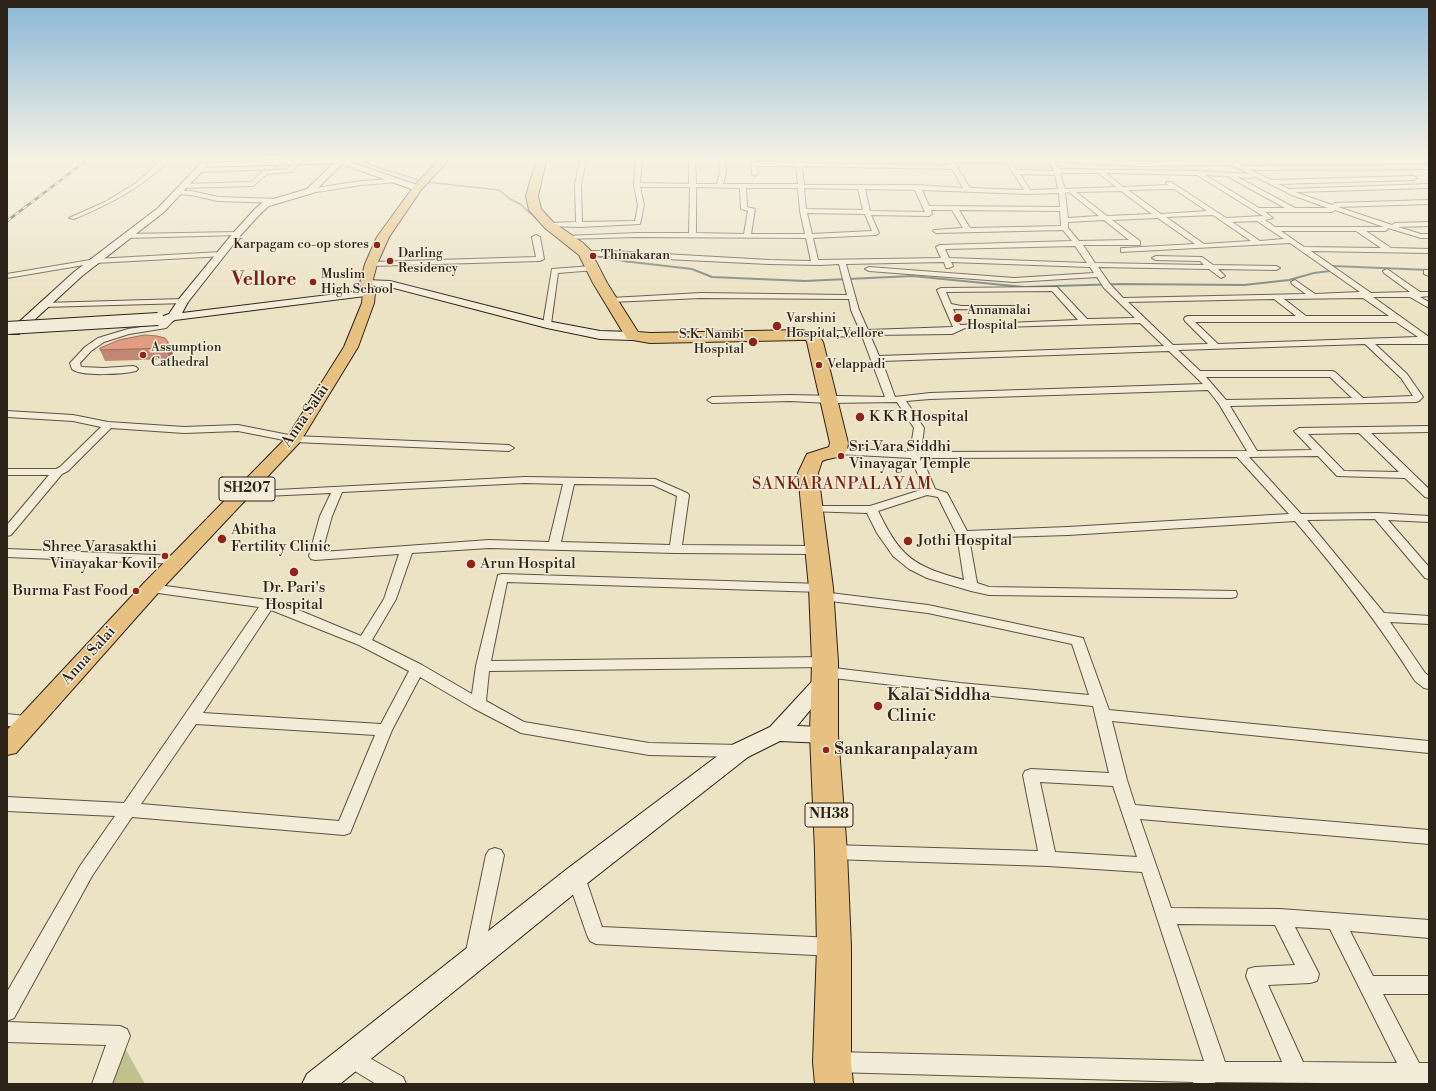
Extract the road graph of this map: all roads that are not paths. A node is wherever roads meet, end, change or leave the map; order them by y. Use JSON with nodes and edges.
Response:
{"nodes":[{"id":1,"x":96,"y":208,"type":"edge"},
{"id":2,"x":163,"y":208,"type":"edge"},
{"id":3,"x":262,"y":208,"type":"edge"},
{"id":4,"x":403,"y":208,"type":"edge"},
{"id":5,"x":535,"y":208,"type":"edge"},
{"id":6,"x":579,"y":208,"type":"edge"},
{"id":7,"x":641,"y":208,"type":"edge"},
{"id":8,"x":693,"y":208,"type":"edge"},
{"id":9,"x":744,"y":208,"type":"edge"},
{"id":10,"x":804,"y":208,"type":"edge"},
{"id":11,"x":866,"y":208,"type":"edge"},
{"id":12,"x":926,"y":208,"type":"edge"},
{"id":13,"x":954,"y":208,"type":"junction"},
{"id":14,"x":1093,"y":208,"type":"edge"},
{"id":15,"x":1148,"y":208,"type":"edge"},
{"id":16,"x":1207,"y":208,"type":"edge"},
{"id":17,"x":1256,"y":208,"type":"edge"},
{"id":18,"x":1289,"y":208,"type":"edge"},
{"id":19,"x":1333,"y":208,"type":"edge"},
{"id":20,"x":1063,"y":209,"type":"joint"},
{"id":21,"x":1336,"y":209,"type":"junction"},
{"id":22,"x":1259,"y":210,"type":"junction"},
{"id":23,"x":1293,"y":210,"type":"junction"},
{"id":24,"x":804,"y":211,"type":"junction"},
{"id":25,"x":867,"y":212,"type":"junction"},
{"id":26,"x":1215,"y":213,"type":"junction"},
{"id":27,"x":1159,"y":216,"type":"junction"},
{"id":28,"x":72,"y":218,"type":"dead end"},
{"id":29,"x":1106,"y":218,"type":"junction"},
{"id":30,"x":1259,"y":219,"type":"junction"},
{"id":31,"x":1064,"y":220,"type":"junction"},
{"id":32,"x":1225,"y":220,"type":"junction"},
{"id":33,"x":638,"y":223,"type":"junction"},
{"id":34,"x":609,"y":224,"type":"junction"},
{"id":35,"x":1429,"y":224,"type":"edge"},
{"id":36,"x":549,"y":225,"type":"junction"},
{"id":37,"x":579,"y":225,"type":"junction"},
{"id":38,"x":1386,"y":226,"type":"junction"},
{"id":39,"x":934,"y":228,"type":"junction"},
{"id":40,"x":1065,"y":228,"type":"junction"},
{"id":41,"x":1396,"y":228,"type":"junction"},
{"id":42,"x":1274,"y":229,"type":"junction"},
{"id":43,"x":1358,"y":229,"type":"junction"},
{"id":44,"x":968,"y":231,"type":"junction"},
{"id":45,"x":237,"y":234,"type":"junction"},
{"id":46,"x":1414,"y":234,"type":"junction"},
{"id":47,"x":612,"y":235,"type":"junction"},
{"id":48,"x":637,"y":235,"type":"junction"},
{"id":49,"x":692,"y":235,"type":"junction"},
{"id":50,"x":127,"y":236,"type":"junction"},
{"id":51,"x":747,"y":236,"type":"junction"},
{"id":52,"x":808,"y":236,"type":"junction"},
{"id":53,"x":1429,"y":236,"type":"edge"},
{"id":54,"x":536,"y":237,"type":"dead end"},
{"id":55,"x":566,"y":238,"type":"junction"},
{"id":56,"x":1135,"y":242,"type":"junction"},
{"id":57,"x":1292,"y":242,"type":"junction"},
{"id":58,"x":1077,"y":243,"type":"junction"},
{"id":59,"x":1259,"y":243,"type":"junction"},
{"id":60,"x":1024,"y":244,"type":"junction"},
{"id":61,"x":1429,"y":244,"type":"edge"},
{"id":62,"x":1202,"y":246,"type":"junction"},
{"id":63,"x":1144,"y":248,"type":"junction"},
{"id":64,"x":1303,"y":249,"type":"junction"},
{"id":65,"x":1389,"y":250,"type":"junction"},
{"id":66,"x":1091,"y":251,"type":"junction"},
{"id":67,"x":611,"y":252,"type":"junction"},
{"id":68,"x":1429,"y":252,"type":"edge"},
{"id":69,"x":585,"y":253,"type":"junction"},
{"id":70,"x":221,"y":254,"type":"junction"},
{"id":71,"x":1156,"y":258,"type":"dead end"},
{"id":72,"x":946,"y":260,"type":"junction"},
{"id":73,"x":96,"y":261,"type":"junction"},
{"id":74,"x":815,"y":262,"type":"junction"},
{"id":75,"x":371,"y":264,"type":"junction"},
{"id":76,"x":1038,"y":264,"type":"junction"},
{"id":77,"x":843,"y":265,"type":"junction"},
{"id":78,"x":1092,"y":265,"type":"junction"},
{"id":79,"x":1211,"y":267,"type":"junction"},
{"id":80,"x":592,"y":268,"type":"junction"},
{"id":81,"x":1276,"y":268,"type":"dead end"},
{"id":82,"x":1387,"y":272,"type":"dead end"},
{"id":83,"x":953,"y":275,"type":"junction"},
{"id":84,"x":1098,"y":275,"type":"junction"},
{"id":85,"x":7,"y":276,"type":"edge"},
{"id":86,"x":1221,"y":276,"type":"dead end"},
{"id":87,"x":1048,"y":278,"type":"junction"},
{"id":88,"x":1295,"y":282,"type":"dead end"},
{"id":89,"x":368,"y":288,"type":"junction"},
{"id":90,"x":1366,"y":294,"type":"junction"},
{"id":91,"x":1414,"y":294,"type":"junction"},
{"id":92,"x":1429,"y":294,"type":"edge"},
{"id":93,"x":1312,"y":295,"type":"junction"},
{"id":94,"x":1275,"y":296,"type":"junction"},
{"id":95,"x":852,"y":297,"type":"junction"},
{"id":96,"x":1011,"y":299,"type":"junction"},
{"id":97,"x":611,"y":300,"type":"junction"},
{"id":98,"x":1122,"y":300,"type":"junction"},
{"id":99,"x":184,"y":301,"type":"junction"},
{"id":100,"x":43,"y":305,"type":"junction"},
{"id":101,"x":948,"y":306,"type":"junction"},
{"id":102,"x":1429,"y":306,"type":"edge"},
{"id":103,"x":173,"y":317,"type":"junction"},
{"id":104,"x":1304,"y":319,"type":"junction"},
{"id":105,"x":1398,"y":319,"type":"junction"},
{"id":106,"x":1142,"y":320,"type":"junction"},
{"id":107,"x":1085,"y":322,"type":"junction"},
{"id":108,"x":547,"y":324,"type":"junction"},
{"id":109,"x":1027,"y":324,"type":"junction"},
{"id":110,"x":958,"y":329,"type":"junction"},
{"id":111,"x":10,"y":330,"type":"edge"},
{"id":112,"x":865,"y":332,"type":"junction"},
{"id":113,"x":633,"y":336,"type":"junction"},
{"id":114,"x":811,"y":336,"type":"junction"},
{"id":115,"x":1367,"y":341,"type":"junction"},
{"id":116,"x":1428,"y":341,"type":"edge"},
{"id":117,"x":1215,"y":346,"type":"junction"},
{"id":118,"x":1169,"y":348,"type":"junction"},
{"id":119,"x":876,"y":359,"type":"junction"},
{"id":120,"x":133,"y":369,"type":"dead end"},
{"id":121,"x":1199,"y":374,"type":"junction"},
{"id":122,"x":1211,"y":387,"type":"junction"},
{"id":123,"x":712,"y":400,"type":"dead end"},
{"id":124,"x":829,"y":400,"type":"junction"},
{"id":125,"x":895,"y":400,"type":"junction"},
{"id":126,"x":1361,"y":401,"type":"junction"},
{"id":127,"x":1223,"y":403,"type":"junction"},
{"id":128,"x":7,"y":414,"type":"edge"},
{"id":129,"x":108,"y":425,"type":"junction"},
{"id":130,"x":1362,"y":430,"type":"junction"},
{"id":131,"x":1426,"y":431,"type":"edge"},
{"id":132,"x":294,"y":439,"type":"junction"},
{"id":133,"x":509,"y":448,"type":"dead end"},
{"id":134,"x":838,"y":451,"type":"junction"},
{"id":135,"x":1320,"y":453,"type":"junction"},
{"id":136,"x":1240,"y":454,"type":"junction"},
{"id":137,"x":1254,"y":454,"type":"junction"},
{"id":138,"x":915,"y":455,"type":"junction"},
{"id":139,"x":7,"y":472,"type":"edge"},
{"id":140,"x":58,"y":472,"type":"junction"},
{"id":141,"x":1407,"y":475,"type":"junction"},
{"id":142,"x":569,"y":480,"type":"junction"},
{"id":143,"x":338,"y":490,"type":"junction"},
{"id":144,"x":930,"y":491,"type":"junction"},
{"id":145,"x":242,"y":494,"type":"junction"},
{"id":146,"x":1429,"y":495,"type":"edge"},
{"id":147,"x":871,"y":509,"type":"junction"},
{"id":148,"x":812,"y":511,"type":"junction"},
{"id":149,"x":1378,"y":516,"type":"junction"},
{"id":150,"x":1299,"y":517,"type":"junction"},
{"id":151,"x":1429,"y":519,"type":"edge"},
{"id":152,"x":7,"y":532,"type":"edge"},
{"id":153,"x":963,"y":535,"type":"junction"},
{"id":154,"x":554,"y":546,"type":"junction"},
{"id":155,"x":816,"y":548,"type":"junction"},
{"id":156,"x":675,"y":549,"type":"junction"},
{"id":157,"x":407,"y":550,"type":"junction"},
{"id":158,"x":7,"y":553,"type":"edge"},
{"id":159,"x":179,"y":560,"type":"junction"},
{"id":160,"x":1429,"y":575,"type":"edge"},
{"id":161,"x":971,"y":586,"type":"junction"},
{"id":162,"x":151,"y":588,"type":"junction"},
{"id":163,"x":822,"y":592,"type":"junction"},
{"id":164,"x":1231,"y":594,"type":"dead end"},
{"id":165,"x":268,"y":604,"type":"junction"},
{"id":166,"x":1380,"y":617,"type":"junction"},
{"id":167,"x":1429,"y":620,"type":"edge"},
{"id":168,"x":364,"y":642,"type":"junction"},
{"id":169,"x":483,"y":666,"type":"junction"},
{"id":170,"x":417,"y":669,"type":"junction"},
{"id":171,"x":825,"y":671,"type":"junction"},
{"id":172,"x":1429,"y":684,"type":"edge"},
{"id":173,"x":478,"y":704,"type":"junction"},
{"id":174,"x":1100,"y":708,"type":"junction"},
{"id":175,"x":192,"y":718,"type":"junction"},
{"id":176,"x":7,"y":720,"type":"edge"},
{"id":177,"x":29,"y":721,"type":"junction"},
{"id":178,"x":385,"y":730,"type":"junction"},
{"id":179,"x":778,"y":733,"type":"junction"},
{"id":180,"x":824,"y":735,"type":"junction"},
{"id":181,"x":7,"y":746,"type":"edge"},
{"id":182,"x":1429,"y":748,"type":"edge"},
{"id":183,"x":740,"y":751,"type":"junction"},
{"id":184,"x":1119,"y":780,"type":"junction"},
{"id":185,"x":7,"y":804,"type":"edge"},
{"id":186,"x":128,"y":810,"type":"junction"},
{"id":187,"x":1129,"y":811,"type":"junction"},
{"id":188,"x":1429,"y":837,"type":"edge"},
{"id":189,"x":831,"y":852,"type":"junction"},
{"id":190,"x":495,"y":855,"type":"dead end"},
{"id":191,"x":1048,"y":859,"type":"junction"},
{"id":192,"x":1147,"y":865,"type":"junction"},
{"id":193,"x":576,"y":877,"type":"junction"},
{"id":194,"x":1164,"y":916,"type":"junction"},
{"id":195,"x":1280,"y":917,"type":"junction"},
{"id":196,"x":1336,"y":923,"type":"junction"},
{"id":197,"x":1429,"y":929,"type":"edge"},
{"id":198,"x":834,"y":947,"type":"junction"},
{"id":199,"x":473,"y":960,"type":"junction"},
{"id":200,"x":1368,"y":985,"type":"junction"},
{"id":201,"x":1429,"y":986,"type":"edge"},
{"id":202,"x":7,"y":1011,"type":"edge"},
{"id":203,"x":7,"y":1032,"type":"edge"},
{"id":204,"x":352,"y":1058,"type":"junction"},
{"id":205,"x":833,"y":1073,"type":"edge"},
{"id":206,"x":1207,"y":1076,"type":"edge"},
{"id":207,"x":1421,"y":1077,"type":"edge"},
{"id":208,"x":1299,"y":1078,"type":"edge"},
{"id":209,"x":102,"y":1084,"type":"edge"},
{"id":210,"x":317,"y":1084,"type":"edge"},
{"id":211,"x":396,"y":1084,"type":"edge"}],
"edges":[{"from":1,"to":28,"type":"street"},
{"from":2,"to":50,"type":"street"},
{"from":3,"to":45,"type":"street"},
{"from":4,"to":75,"type":"main road","name":"Anna Salai","number":"SH207"},
{"from":5,"to":36,"type":"highway"},
{"from":6,"to":37,"type":"street"},
{"from":7,"to":33,"type":"street"},
{"from":8,"to":49,"type":"street"},
{"from":9,"to":51,"type":"street"},
{"from":10,"to":24,"type":"street"},
{"from":11,"to":25,"type":"street"},
{"from":12,"to":39,"type":"street"},
{"from":13,"to":20,"type":"street"},
{"from":13,"to":39,"type":"street"},
{"from":13,"to":44,"type":"street"},
{"from":14,"to":29,"type":"street"},
{"from":15,"to":27,"type":"street"},
{"from":16,"to":26,"type":"street"},
{"from":17,"to":22,"type":"street"},
{"from":18,"to":23,"type":"street"},
{"from":19,"to":21,"type":"street"},
{"from":20,"to":31,"type":"street"},
{"from":21,"to":23,"type":"street"},
{"from":21,"to":38,"type":"street"},
{"from":22,"to":23,"type":"street"},
{"from":22,"to":30,"type":"street"},
{"from":24,"to":25,"type":"street"},
{"from":24,"to":52,"type":"street"},
{"from":25,"to":39,"type":"street"},
{"from":25,"to":52,"type":"street"},
{"from":26,"to":27,"type":"street"},
{"from":26,"to":32,"type":"street"},
{"from":27,"to":29,"type":"street"},
{"from":27,"to":62,"type":"street"},
{"from":29,"to":31,"type":"street"},
{"from":29,"to":56,"type":"street"},
{"from":30,"to":32,"type":"street"},
{"from":30,"to":42,"type":"street"},
{"from":31,"to":40,"type":"street"},
{"from":32,"to":59,"type":"street"},
{"from":33,"to":34,"type":"street"},
{"from":33,"to":48,"type":"street"},
{"from":34,"to":37,"type":"street"},
{"from":34,"to":47,"type":"street"},
{"from":35,"to":38,"type":"street"},
{"from":36,"to":37,"type":"street"},
{"from":36,"to":55,"type":"highway"},
{"from":38,"to":41,"type":"street"},
{"from":39,"to":44,"type":"street"},
{"from":39,"to":60,"type":"street"},
{"from":39,"to":72,"type":"street"},
{"from":40,"to":44,"type":"street"},
{"from":40,"to":58,"type":"street"},
{"from":41,"to":43,"type":"street"},
{"from":41,"to":46,"type":"street"},
{"from":42,"to":43,"type":"street"},
{"from":42,"to":57,"type":"street"},
{"from":43,"to":65,"type":"street"},
{"from":45,"to":50,"type":"street"},
{"from":45,"to":70,"type":"street"},
{"from":46,"to":53,"type":"street"},
{"from":46,"to":61,"type":"street"},
{"from":47,"to":48,"type":"street"},
{"from":47,"to":55,"type":"street"},
{"from":47,"to":67,"type":"street"},
{"from":48,"to":49,"type":"street"},
{"from":49,"to":51,"type":"street"},
{"from":50,"to":73,"type":"street"},
{"from":51,"to":52,"type":"street"},
{"from":52,"to":74,"type":"street"},
{"from":54,"to":75,"type":"street"},
{"from":55,"to":69,"type":"highway"},
{"from":56,"to":58,"type":"street"},
{"from":56,"to":63,"type":"street"},
{"from":57,"to":59,"type":"street"},
{"from":57,"to":64,"type":"street"},
{"from":58,"to":60,"type":"street"},
{"from":58,"to":66,"type":"street"},
{"from":59,"to":62,"type":"street"},
{"from":60,"to":76,"type":"street"},
{"from":62,"to":63,"type":"street"},
{"from":63,"to":66,"type":"street"},
{"from":64,"to":65,"type":"street"},
{"from":64,"to":90,"type":"street"},
{"from":65,"to":68,"type":"street"},
{"from":66,"to":78,"type":"street"},
{"from":67,"to":69,"type":"street"},
{"from":67,"to":74,"type":"street"},
{"from":69,"to":80,"type":"highway"},
{"from":70,"to":73,"type":"street"},
{"from":70,"to":99,"type":"street"},
{"from":71,"to":79,"type":"street"},
{"from":72,"to":76,"type":"street"},
{"from":72,"to":77,"type":"street"},
{"from":72,"to":83,"type":"street"},
{"from":73,"to":85,"type":"street"},
{"from":73,"to":100,"type":"street"},
{"from":74,"to":77,"type":"street"},
{"from":75,"to":89,"type":"main road","name":"Anna Salai","number":"SH207"},
{"from":76,"to":78,"type":"street"},
{"from":76,"to":87,"type":"street"},
{"from":77,"to":83,"type":"street"},
{"from":77,"to":95,"type":"street"},
{"from":78,"to":79,"type":"street"},
{"from":78,"to":84,"type":"street"},
{"from":79,"to":81,"type":"street"},
{"from":79,"to":86,"type":"street"},
{"from":80,"to":97,"type":"highway"},
{"from":80,"to":108,"type":"street"},
{"from":82,"to":91,"type":"street"},
{"from":83,"to":87,"type":"street"},
{"from":84,"to":87,"type":"street"},
{"from":84,"to":98,"type":"street"},
{"from":88,"to":93,"type":"street"},
{"from":89,"to":103,"type":"street"},
{"from":89,"to":108,"type":"street"},
{"from":89,"to":132,"type":"main road","name":"Anna Salai","number":"SH207"},
{"from":90,"to":91,"type":"street"},
{"from":90,"to":93,"type":"street"},
{"from":90,"to":105,"type":"street"},
{"from":91,"to":92,"type":"street"},
{"from":91,"to":102,"type":"street"},
{"from":93,"to":94,"type":"street"},
{"from":94,"to":98,"type":"street"},
{"from":94,"to":104,"type":"street"},
{"from":95,"to":97,"type":"street"},
{"from":95,"to":112,"type":"street"},
{"from":96,"to":101,"type":"street"},
{"from":96,"to":101,"type":"street"},
{"from":96,"to":107,"type":"street"},
{"from":96,"to":109,"type":"street"},
{"from":97,"to":113,"type":"highway"},
{"from":98,"to":106,"type":"street"},
{"from":99,"to":100,"type":"street"},
{"from":99,"to":103,"type":"street"},
{"from":100,"to":111,"type":"street"},
{"from":101,"to":110,"type":"street"},
{"from":103,"to":111,"type":"street","bridge":true},
{"from":103,"to":111,"type":"street"},
{"from":103,"to":120,"type":"street"},
{"from":104,"to":105,"type":"street"},
{"from":104,"to":117,"type":"street"},
{"from":105,"to":116,"type":"street"},
{"from":106,"to":107,"type":"street"},
{"from":106,"to":118,"type":"street"},
{"from":107,"to":109,"type":"street"},
{"from":108,"to":113,"type":"street"},
{"from":109,"to":110,"type":"street"},
{"from":110,"to":112,"type":"street"},
{"from":112,"to":114,"type":"street"},
{"from":112,"to":119,"type":"street"},
{"from":113,"to":114,"type":"highway"},
{"from":114,"to":124,"type":"highway"},
{"from":115,"to":116,"type":"street"},
{"from":115,"to":117,"type":"street"},
{"from":115,"to":126,"type":"street"},
{"from":117,"to":118,"type":"street"},
{"from":118,"to":119,"type":"street"},
{"from":118,"to":121,"type":"street"},
{"from":119,"to":125,"type":"street"},
{"from":121,"to":122,"type":"street"},
{"from":121,"to":126,"type":"street"},
{"from":122,"to":125,"type":"street"},
{"from":122,"to":127,"type":"street"},
{"from":123,"to":124,"type":"street"},
{"from":124,"to":125,"type":"street"},
{"from":124,"to":134,"type":"highway"},
{"from":125,"to":138,"type":"street"},
{"from":126,"to":127,"type":"street"},
{"from":127,"to":137,"type":"street"},
{"from":128,"to":129,"type":"street"},
{"from":129,"to":132,"type":"street"},
{"from":129,"to":140,"type":"street"},
{"from":130,"to":131,"type":"street"},
{"from":130,"to":135,"type":"street"},
{"from":130,"to":141,"type":"street"},
{"from":132,"to":133,"type":"street"},
{"from":132,"to":145,"type":"main road","name":"Anna Salai","number":"SH207"},
{"from":134,"to":138,"type":"street"},
{"from":134,"to":148,"type":"highway","number":"NH38"},
{"from":135,"to":137,"type":"street"},
{"from":135,"to":141,"type":"street"},
{"from":136,"to":137,"type":"street"},
{"from":136,"to":138,"type":"street"},
{"from":136,"to":150,"type":"street"},
{"from":138,"to":144,"type":"street"},
{"from":139,"to":140,"type":"street"},
{"from":140,"to":152,"type":"street"},
{"from":141,"to":146,"type":"street"},
{"from":142,"to":143,"type":"street"},
{"from":142,"to":154,"type":"street"},
{"from":142,"to":156,"type":"street"},
{"from":143,"to":145,"type":"street"},
{"from":143,"to":157,"type":"street"},
{"from":144,"to":147,"type":"street"},
{"from":144,"to":153,"type":"street"},
{"from":145,"to":159,"type":"main road","name":"Anna Salai","number":"SH207"},
{"from":147,"to":148,"type":"street"},
{"from":147,"to":161,"type":"street"},
{"from":148,"to":155,"type":"highway","number":"NH38"},
{"from":149,"to":150,"type":"street"},
{"from":149,"to":151,"type":"street"},
{"from":149,"to":160,"type":"street"},
{"from":150,"to":153,"type":"street"},
{"from":150,"to":166,"type":"street"},
{"from":153,"to":161,"type":"street"},
{"from":154,"to":156,"type":"street"},
{"from":154,"to":157,"type":"street"},
{"from":155,"to":156,"type":"street"},
{"from":155,"to":163,"type":"highway","number":"NH38"},
{"from":157,"to":168,"type":"street"},
{"from":158,"to":159,"type":"street"},
{"from":159,"to":162,"type":"main road","name":"Anna Salai","number":"SH207"},
{"from":161,"to":164,"type":"street"},
{"from":162,"to":165,"type":"street"},
{"from":162,"to":177,"type":"main road","name":"Anna Salai","number":"SH207"},
{"from":163,"to":169,"type":"street"},
{"from":163,"to":171,"type":"highway","number":"NH38"},
{"from":163,"to":174,"type":"street"},
{"from":165,"to":168,"type":"street"},
{"from":165,"to":175,"type":"street"},
{"from":166,"to":167,"type":"street"},
{"from":166,"to":172,"type":"street"},
{"from":168,"to":170,"type":"street"},
{"from":169,"to":171,"type":"street"},
{"from":169,"to":173,"type":"street"},
{"from":170,"to":173,"type":"street"},
{"from":170,"to":178,"type":"street"},
{"from":171,"to":174,"type":"street"},
{"from":171,"to":179,"type":"street"},
{"from":171,"to":180,"type":"highway","number":"NH38"},
{"from":173,"to":183,"type":"street"},
{"from":174,"to":182,"type":"street"},
{"from":174,"to":184,"type":"street"},
{"from":175,"to":178,"type":"street"},
{"from":175,"to":186,"type":"street"},
{"from":176,"to":177,"type":"street"},
{"from":177,"to":181,"type":"main road","name":"Anna Salai","number":"SH207"},
{"from":178,"to":186,"type":"street"},
{"from":179,"to":180,"type":"street"},
{"from":179,"to":183,"type":"street"},
{"from":180,"to":189,"type":"highway","number":"NH38"},
{"from":183,"to":193,"type":"street"},
{"from":184,"to":187,"type":"street"},
{"from":184,"to":191,"type":"street"},
{"from":185,"to":186,"type":"street"},
{"from":186,"to":202,"type":"street"},
{"from":187,"to":188,"type":"street"},
{"from":187,"to":192,"type":"street"},
{"from":189,"to":191,"type":"street"},
{"from":189,"to":198,"type":"highway","number":"NH38"},
{"from":190,"to":199,"type":"street"},
{"from":191,"to":192,"type":"street"},
{"from":192,"to":194,"type":"street"},
{"from":193,"to":198,"type":"street"},
{"from":193,"to":199,"type":"street"},
{"from":194,"to":195,"type":"street"},
{"from":194,"to":206,"type":"street"},
{"from":195,"to":196,"type":"street"},
{"from":195,"to":208,"type":"street"},
{"from":196,"to":197,"type":"street"},
{"from":196,"to":200,"type":"street"},
{"from":198,"to":205,"type":"highway","number":"NH38"},
{"from":199,"to":204,"type":"street"},
{"from":200,"to":201,"type":"street"},
{"from":200,"to":207,"type":"street"},
{"from":203,"to":209,"type":"street"},
{"from":204,"to":210,"type":"street"},
{"from":204,"to":211,"type":"street"},
{"from":205,"to":206,"type":"street"},
{"from":206,"to":208,"type":"street"},
{"from":207,"to":208,"type":"street"}]}
